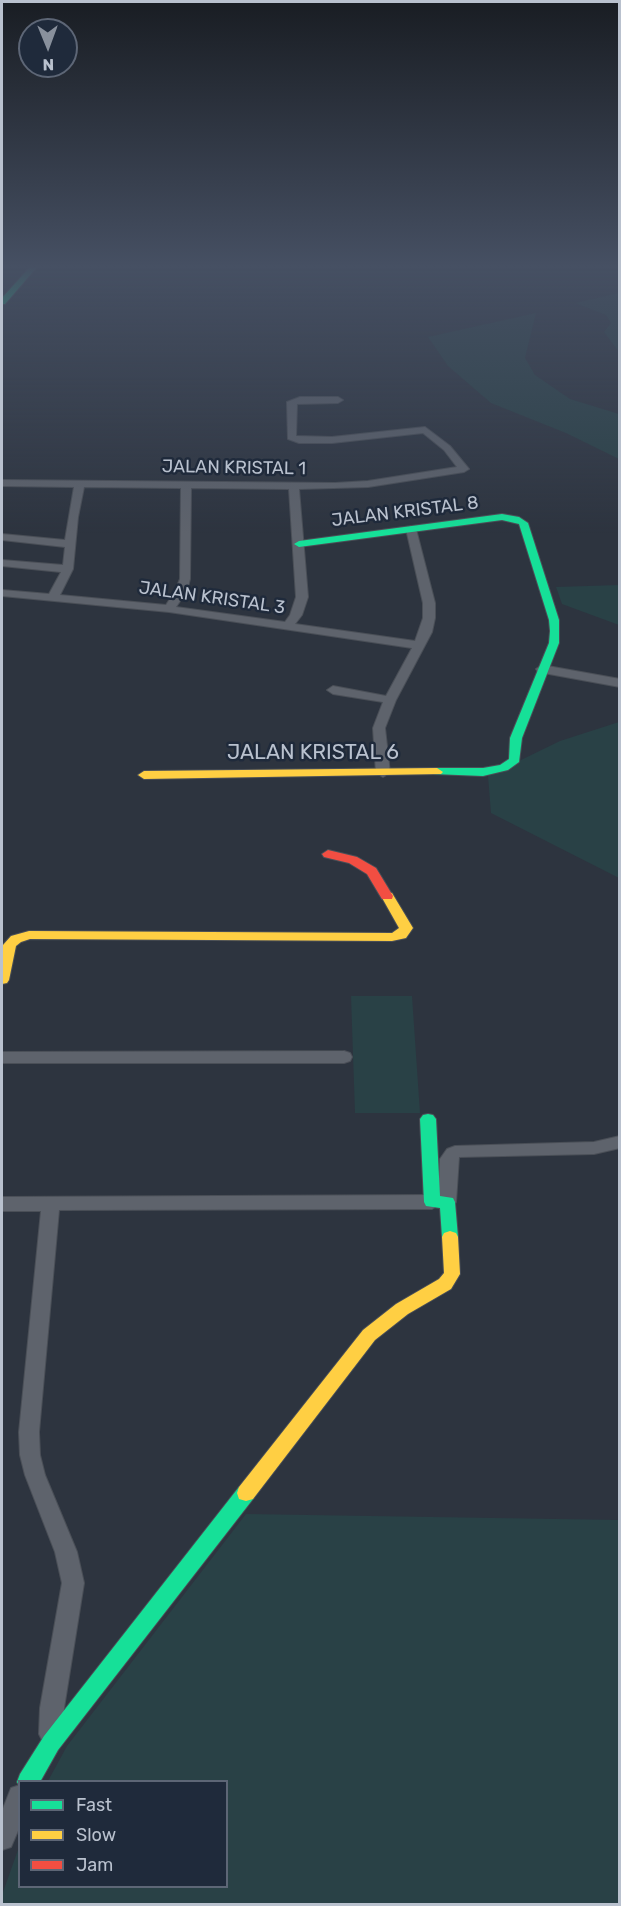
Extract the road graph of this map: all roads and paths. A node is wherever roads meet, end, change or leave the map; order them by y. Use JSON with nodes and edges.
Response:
{"nodes":[{"id":1,"x":338,"y":400,"type":"dead end"},
{"id":2,"x":2,"y":483,"type":"edge"},
{"id":3,"x":80,"y":483,"type":"junction"},
{"id":4,"x":186,"y":484,"type":"junction"},
{"id":5,"x":294,"y":485,"type":"junction"},
{"id":6,"x":411,"y":529,"type":"junction"},
{"id":7,"x":2,"y":537,"type":"edge"},
{"id":8,"x":69,"y":544,"type":"junction"},
{"id":9,"x":299,"y":544,"type":"junction"},
{"id":10,"x":2,"y":563,"type":"edge"},
{"id":11,"x":68,"y":569,"type":"junction"},
{"id":12,"x":2,"y":593,"type":"edge"},
{"id":13,"x":53,"y":597,"type":"junction"},
{"id":14,"x":169,"y":609,"type":"junction"},
{"id":15,"x":288,"y":626,"type":"junction"},
{"id":16,"x":418,"y":645,"type":"junction"},
{"id":17,"x":542,"y":669,"type":"junction"},
{"id":18,"x":620,"y":683,"type":"edge"},
{"id":19,"x":333,"y":690,"type":"dead end"},
{"id":20,"x":390,"y":700,"type":"junction"},
{"id":21,"x":383,"y":773,"type":"junction"},
{"id":22,"x":144,"y":775,"type":"dead end"},
{"id":23,"x":328,"y":854,"type":"dead end"},
{"id":24,"x":2,"y":980,"type":"edge"},
{"id":25,"x":344,"y":1058,"type":"dead end"},
{"id":26,"x":2,"y":1059,"type":"edge"},
{"id":27,"x":428,"y":1119,"type":"dead end"},
{"id":28,"x":620,"y":1142,"type":"edge"},
{"id":29,"x":439,"y":1202,"type":"junction"},
{"id":30,"x":2,"y":1204,"type":"edge"},
{"id":31,"x":51,"y":1204,"type":"junction"},
{"id":32,"x":51,"y":1743,"type":"junction"},
{"id":33,"x":29,"y":1780,"type":"edge"},
{"id":34,"x":18,"y":1802,"type":"edge"},
{"id":35,"x":2,"y":1838,"type":"edge"}],
"edges":[{"from":1,"to":5,"type":"street","name":"JALAN KRISTAL 1"},
{"from":2,"to":3,"type":"street","name":"JALAN KRISTAL 1"},
{"from":3,"to":4,"type":"street","name":"JALAN KRISTAL 1"},
{"from":3,"to":8,"type":"street"},
{"from":4,"to":5,"type":"street","name":"JALAN KRISTAL 1"},
{"from":4,"to":14,"type":"street"},
{"from":5,"to":9,"type":"street"},
{"from":6,"to":9,"type":"street","name":"JALAN KRISTAL 8"},
{"from":6,"to":16,"type":"street"},
{"from":6,"to":17,"type":"street","name":"JALAN KRISTAL 8"},
{"from":7,"to":8,"type":"street"},
{"from":8,"to":11,"type":"street"},
{"from":9,"to":15,"type":"street"},
{"from":10,"to":11,"type":"street"},
{"from":11,"to":13,"type":"street"},
{"from":12,"to":13,"type":"street","name":"JALAN KRISTAL 3"},
{"from":13,"to":14,"type":"street","name":"JALAN KRISTAL 3"},
{"from":14,"to":15,"type":"street","name":"JALAN KRISTAL 3"},
{"from":15,"to":16,"type":"street","name":"JALAN KRISTAL 3"},
{"from":16,"to":20,"type":"street"},
{"from":17,"to":18,"type":"street"},
{"from":17,"to":21,"type":"street","name":"JALAN KRISTAL 6"},
{"from":19,"to":20,"type":"street"},
{"from":20,"to":21,"type":"street"},
{"from":21,"to":22,"type":"street","name":"JALAN KRISTAL 6"},
{"from":23,"to":24,"type":"street"},
{"from":25,"to":26,"type":"street"},
{"from":27,"to":29,"type":"street"},
{"from":28,"to":29,"type":"street"},
{"from":29,"to":31,"type":"street"},
{"from":29,"to":32,"type":"street"},
{"from":30,"to":31,"type":"street"},
{"from":31,"to":32,"type":"street"},
{"from":32,"to":33,"type":"street"},
{"from":34,"to":35,"type":"street"}]}
